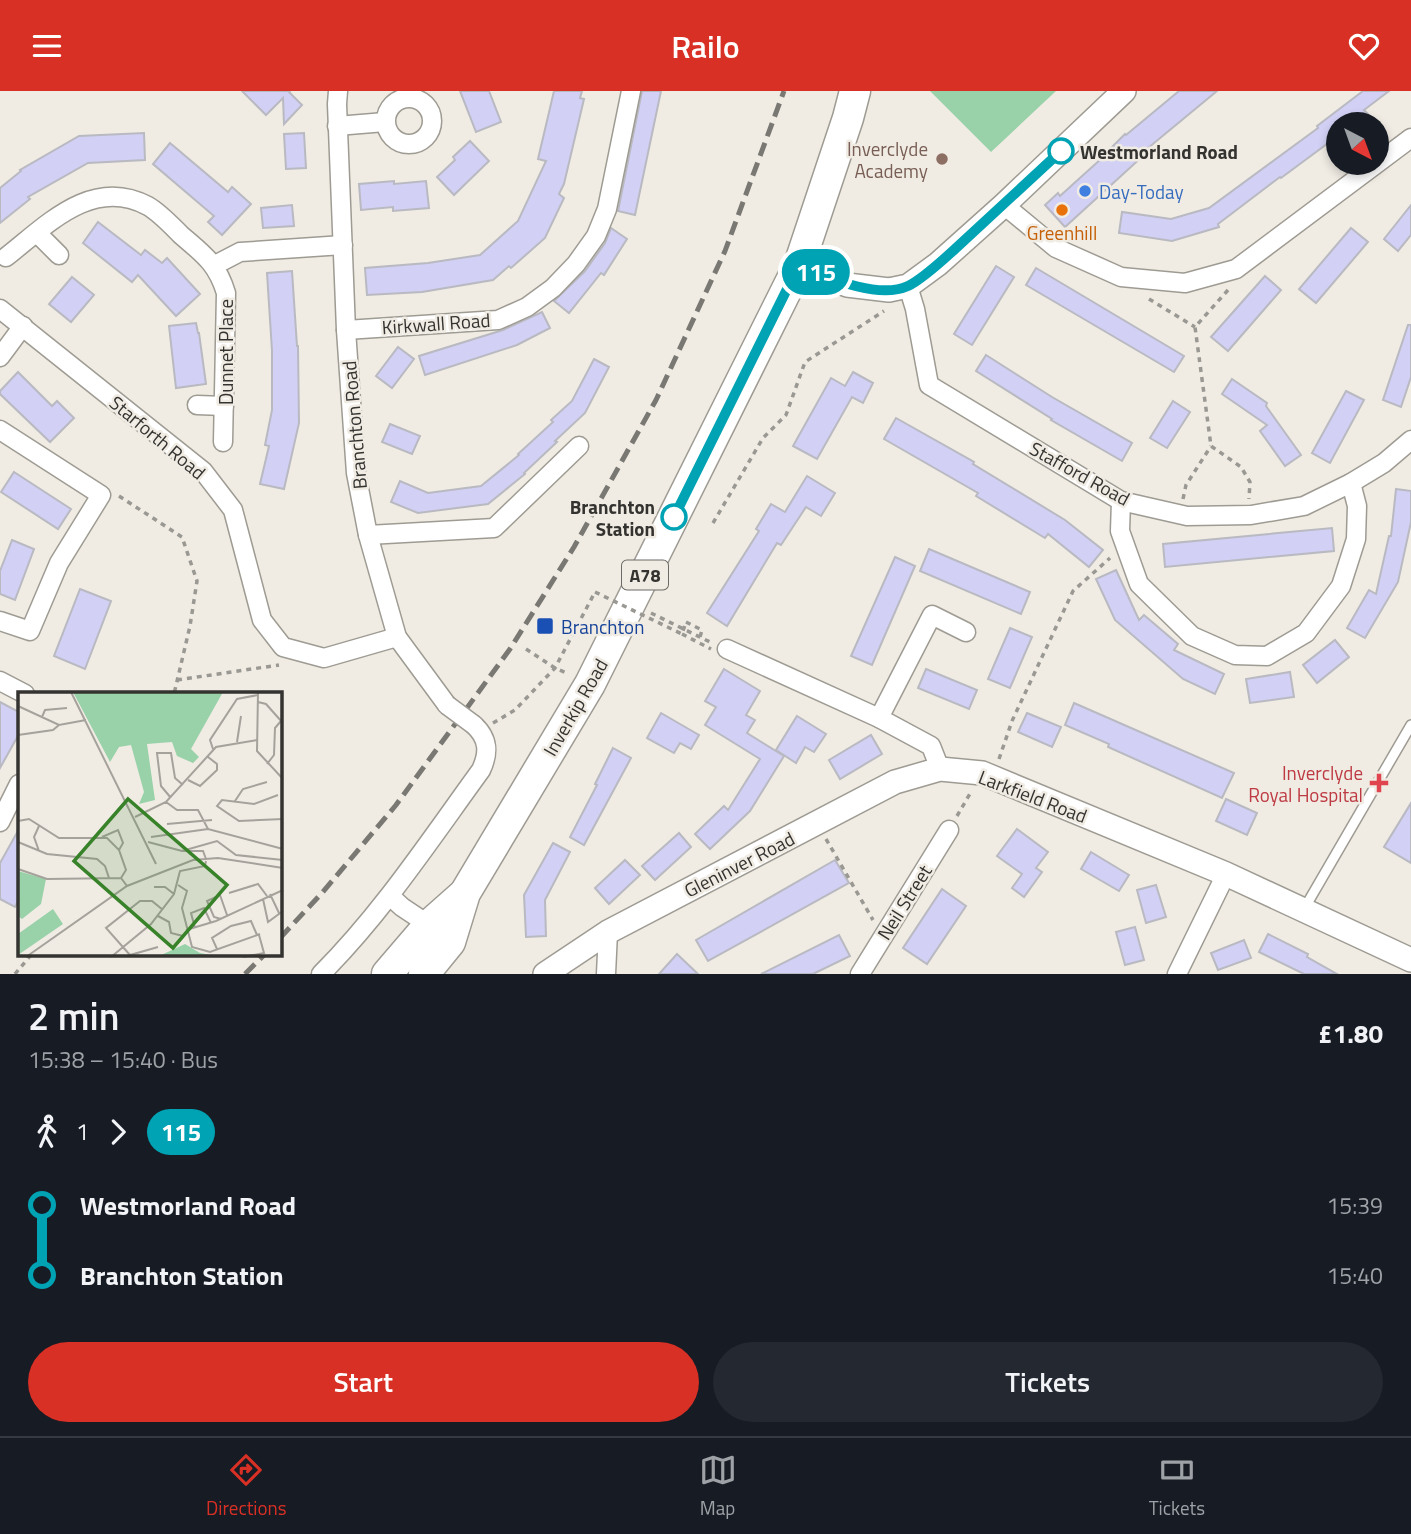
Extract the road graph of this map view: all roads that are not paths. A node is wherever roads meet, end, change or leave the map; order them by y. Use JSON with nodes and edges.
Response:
{"nodes":[{"id":1,"x":338,"y":91,"type":"edge"},
{"id":2,"x":631,"y":91,"type":"edge"},
{"id":3,"x":855,"y":91,"type":"edge"},
{"id":4,"x":1124,"y":91,"type":"edge"},
{"id":5,"x":385,"y":121,"type":"dead end"},
{"id":6,"x":337,"y":126,"type":"junction"},
{"id":7,"x":1411,"y":138,"type":"edge"},
{"id":8,"x":1004,"y":205,"type":"junction"},
{"id":9,"x":37,"y":233,"type":"junction"},
{"id":10,"x":343,"y":246,"type":"junction"},
{"id":11,"x":59,"y":255,"type":"dead end"},
{"id":12,"x":6,"y":257,"type":"dead end"},
{"id":13,"x":215,"y":265,"type":"junction"},
{"id":14,"x":799,"y":265,"type":"junction"},
{"id":15,"x":898,"y":288,"type":"junction"},
{"id":16,"x":0,"y":309,"type":"edge"},
{"id":17,"x":23,"y":326,"type":"junction"},
{"id":18,"x":346,"y":330,"type":"junction"},
{"id":19,"x":0,"y":357,"type":"edge"},
{"id":20,"x":197,"y":405,"type":"dead end"},
{"id":21,"x":224,"y":405,"type":"junction"},
{"id":22,"x":0,"y":430,"type":"edge"},
{"id":23,"x":1411,"y":440,"type":"edge"},
{"id":24,"x":223,"y":442,"type":"dead end"},
{"id":25,"x":579,"y":446,"type":"dead end"},
{"id":26,"x":1351,"y":483,"type":"junction"},
{"id":27,"x":1121,"y":501,"type":"junction"},
{"id":28,"x":368,"y":535,"type":"junction"},
{"id":29,"x":0,"y":621,"type":"edge"},
{"id":30,"x":966,"y":632,"type":"dead end"},
{"id":31,"x":397,"y":637,"type":"junction"},
{"id":32,"x":721,"y":650,"type":"road end"},
{"id":33,"x":0,"y":681,"type":"edge"},
{"id":34,"x":21,"y":692,"type":"edge"},
{"id":35,"x":879,"y":718,"type":"junction"},
{"id":36,"x":1411,"y":725,"type":"edge"},
{"id":37,"x":940,"y":769,"type":"junction"},
{"id":38,"x":18,"y":786,"type":"edge"},
{"id":39,"x":0,"y":822,"type":"edge"},
{"id":40,"x":949,"y":830,"type":"road end"},
{"id":41,"x":1226,"y":874,"type":"junction"},
{"id":42,"x":465,"y":894,"type":"junction"},
{"id":43,"x":390,"y":896,"type":"junction"},
{"id":44,"x":1304,"y":910,"type":"junction"},
{"id":45,"x":429,"y":925,"type":"junction"},
{"id":46,"x":608,"y":932,"type":"junction"},
{"id":47,"x":342,"y":953,"type":"junction"},
{"id":48,"x":1411,"y":960,"type":"edge"},
{"id":49,"x":321,"y":974,"type":"edge"},
{"id":50,"x":339,"y":974,"type":"edge"},
{"id":51,"x":387,"y":974,"type":"edge"},
{"id":52,"x":424,"y":974,"type":"edge"},
{"id":53,"x":545,"y":974,"type":"edge"},
{"id":54,"x":606,"y":974,"type":"edge"},
{"id":55,"x":860,"y":974,"type":"edge"},
{"id":56,"x":1177,"y":974,"type":"edge"}],
"edges":[{"from":1,"to":6,"type":"street","name":"Branchton Road"},
{"from":2,"to":18,"type":"street","name":"Kirkwall Road"},
{"from":3,"to":14,"type":"highway","name":"Inverkip Road","number":"A78"},
{"from":4,"to":8,"type":"street"},
{"from":5,"to":6,"type":"street"},
{"from":6,"to":10,"type":"street","name":"Branchton Road"},
{"from":7,"to":8,"type":"street"},
{"from":8,"to":15,"type":"street"},
{"from":9,"to":11,"type":"street"},
{"from":9,"to":12,"type":"street"},
{"from":9,"to":13,"type":"street"},
{"from":10,"to":13,"type":"street"},
{"from":10,"to":18,"type":"street","name":"Branchton Road"},
{"from":13,"to":21,"type":"street","name":"Dunnet Place"},
{"from":14,"to":15,"type":"street"},
{"from":14,"to":42,"type":"highway","name":"Inverkip Road","number":"A78"},
{"from":15,"to":27,"type":"street","name":"Stafford Road"},
{"from":16,"to":17,"type":"street","name":"Starforth Road"},
{"from":17,"to":19,"type":"street"},
{"from":17,"to":31,"type":"street","name":"Starforth Road"},
{"from":18,"to":28,"type":"street","name":"Branchton Road"},
{"from":20,"to":21,"type":"street"},
{"from":21,"to":24,"type":"street","name":"Dunnet Place"},
{"from":22,"to":29,"type":"street"},
{"from":23,"to":26,"type":"street","name":"Stafford Road"},
{"from":25,"to":28,"type":"street"},
{"from":26,"to":27,"type":"street","name":"Stafford Road"},
{"from":26,"to":27,"type":"street"},
{"from":28,"to":31,"type":"street","name":"Branchton Road"},
{"from":30,"to":35,"type":"street"},
{"from":31,"to":43,"type":"street","name":"Branchton Road","bridge":true},
{"from":32,"to":35,"type":"street"},
{"from":33,"to":34,"type":"street"},
{"from":35,"to":37,"type":"street"},
{"from":36,"to":44,"type":"lane"},
{"from":37,"to":41,"type":"street","name":"Larkfield Road"},
{"from":37,"to":46,"type":"street","name":"Gleninver Road"},
{"from":38,"to":39,"type":"street"},
{"from":40,"to":55,"type":"street","name":"Neil Street"},
{"from":41,"to":44,"type":"street","name":"Larkfield Road"},
{"from":41,"to":56,"type":"street"},
{"from":42,"to":45,"type":"highway","name":"Inverkip Road","number":"A78"},
{"from":42,"to":52,"type":"highway","name":"Inverkip Road","number":"A78"},
{"from":43,"to":45,"type":"street"},
{"from":43,"to":47,"type":"street"},
{"from":44,"to":48,"type":"street","name":"Larkfield Road"},
{"from":45,"to":51,"type":"highway","name":"Inverkip Road","number":"A78"},
{"from":46,"to":53,"type":"street","name":"Gleninver Road"},
{"from":46,"to":54,"type":"street"},
{"from":47,"to":49,"type":"street"},
{"from":47,"to":50,"type":"street"}]}
